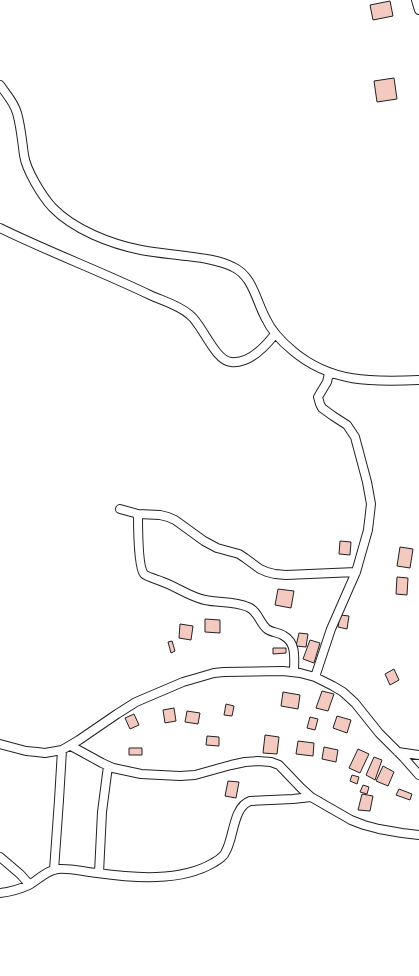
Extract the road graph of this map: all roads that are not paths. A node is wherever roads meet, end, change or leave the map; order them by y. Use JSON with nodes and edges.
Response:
{"nodes":[{"id":1,"x":416,"y":0,"type":"edge"},
{"id":2,"x":419,"y":10,"type":"edge"},
{"id":3,"x":0,"y":85,"type":"edge"},
{"id":4,"x":0,"y":228,"type":"edge"},
{"id":5,"x":275,"y":334,"type":"junction"},
{"id":6,"x":329,"y":373,"type":"junction"},
{"id":7,"x":419,"y":380,"type":"edge"},
{"id":8,"x":120,"y":508,"type":"dead end"},
{"id":9,"x":138,"y":514,"type":"junction"},
{"id":10,"x":356,"y":572,"type":"junction"},
{"id":11,"x":294,"y":672,"type":"junction"},
{"id":12,"x":315,"y":677,"type":"junction"},
{"id":13,"x":0,"y":744,"type":"edge"},
{"id":14,"x":71,"y":746,"type":"junction"},
{"id":15,"x":62,"y":750,"type":"junction"},
{"id":16,"x":398,"y":752,"type":"junction"},
{"id":17,"x":419,"y":755,"type":"edge"},
{"id":18,"x":108,"y":766,"type":"junction"},
{"id":19,"x":419,"y":775,"type":"edge"},
{"id":20,"x":312,"y":797,"type":"junction"},
{"id":21,"x":419,"y":835,"type":"edge"},
{"id":22,"x":0,"y":858,"type":"edge"},
{"id":23,"x":54,"y":870,"type":"junction"},
{"id":24,"x":99,"y":874,"type":"junction"},
{"id":25,"x":29,"y":884,"type":"junction"},
{"id":26,"x":0,"y":893,"type":"edge"}],
"edges":[{"from":1,"to":2,"type":"street"},
{"from":3,"to":5,"type":"street"},
{"from":4,"to":5,"type":"street"},
{"from":5,"to":6,"type":"street"},
{"from":6,"to":7,"type":"street"},
{"from":6,"to":10,"type":"street"},
{"from":8,"to":9,"type":"street"},
{"from":9,"to":10,"type":"street"},
{"from":9,"to":11,"type":"street"},
{"from":10,"to":12,"type":"street"},
{"from":11,"to":12,"type":"street"},
{"from":11,"to":14,"type":"street"},
{"from":12,"to":16,"type":"street"},
{"from":13,"to":15,"type":"street"},
{"from":14,"to":15,"type":"street"},
{"from":14,"to":18,"type":"street"},
{"from":15,"to":23,"type":"street"},
{"from":16,"to":17,"type":"street"},
{"from":16,"to":19,"type":"street"},
{"from":18,"to":20,"type":"street"},
{"from":18,"to":24,"type":"street"},
{"from":20,"to":21,"type":"street"},
{"from":20,"to":24,"type":"street"},
{"from":22,"to":25,"type":"street"},
{"from":23,"to":24,"type":"street"},
{"from":23,"to":25,"type":"street"},
{"from":25,"to":26,"type":"street"}]}
